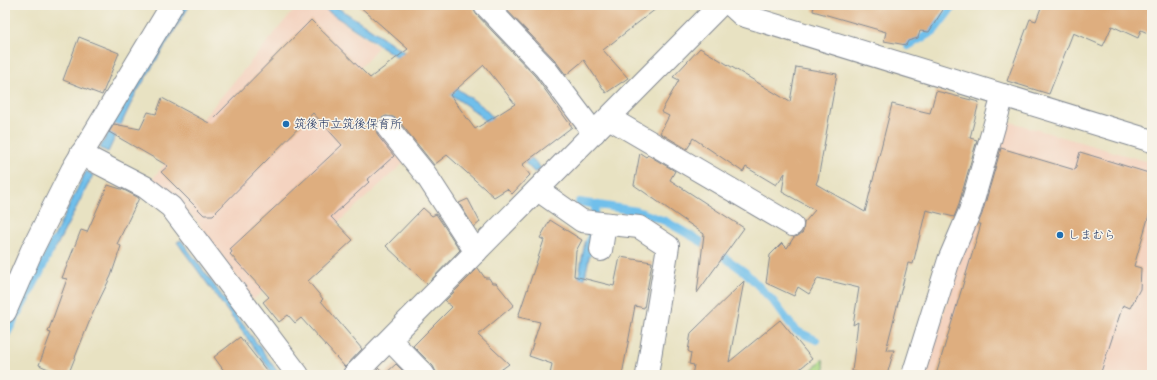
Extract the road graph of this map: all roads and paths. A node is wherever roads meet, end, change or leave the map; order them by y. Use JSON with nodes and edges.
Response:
{"nodes":[{"id":1,"x":172,"y":5,"type":"edge"},
{"id":2,"x":485,"y":5,"type":"edge"},
{"id":3,"x":720,"y":5,"type":"edge"},
{"id":4,"x":731,"y":5,"type":"edge"},
{"id":5,"x":1003,"y":95,"type":"junction"},
{"id":6,"x":602,"y":125,"type":"junction"},
{"id":7,"x":388,"y":128,"type":"dead end"},
{"id":8,"x":1152,"y":141,"type":"edge"},
{"id":9,"x":81,"y":154,"type":"junction"},
{"id":10,"x":538,"y":190,"type":"junction"},
{"id":11,"x":605,"y":224,"type":"junction"},
{"id":12,"x":792,"y":225,"type":"dead end"},
{"id":13,"x":601,"y":250,"type":"dead end"},
{"id":14,"x":476,"y":252,"type":"junction"},
{"id":15,"x":5,"y":312,"type":"edge"},
{"id":16,"x":390,"y":340,"type":"junction"},
{"id":17,"x":298,"y":375,"type":"edge"},
{"id":18,"x":354,"y":375,"type":"edge"},
{"id":19,"x":424,"y":375,"type":"edge"},
{"id":20,"x":647,"y":375,"type":"edge"},
{"id":21,"x":913,"y":375,"type":"edge"}],
"edges":[{"from":1,"to":9,"type":"street"},
{"from":2,"to":6,"type":"street"},
{"from":3,"to":6,"type":"street"},
{"from":4,"to":5,"type":"street"},
{"from":5,"to":8,"type":"street"},
{"from":5,"to":21,"type":"street"},
{"from":6,"to":10,"type":"street"},
{"from":6,"to":12,"type":"street"},
{"from":7,"to":14,"type":"street"},
{"from":9,"to":15,"type":"street"},
{"from":9,"to":17,"type":"street"},
{"from":10,"to":11,"type":"street"},
{"from":10,"to":14,"type":"street"},
{"from":11,"to":13,"type":"street"},
{"from":11,"to":20,"type":"street"},
{"from":14,"to":16,"type":"street"},
{"from":16,"to":18,"type":"street"},
{"from":16,"to":19,"type":"street"}]}
